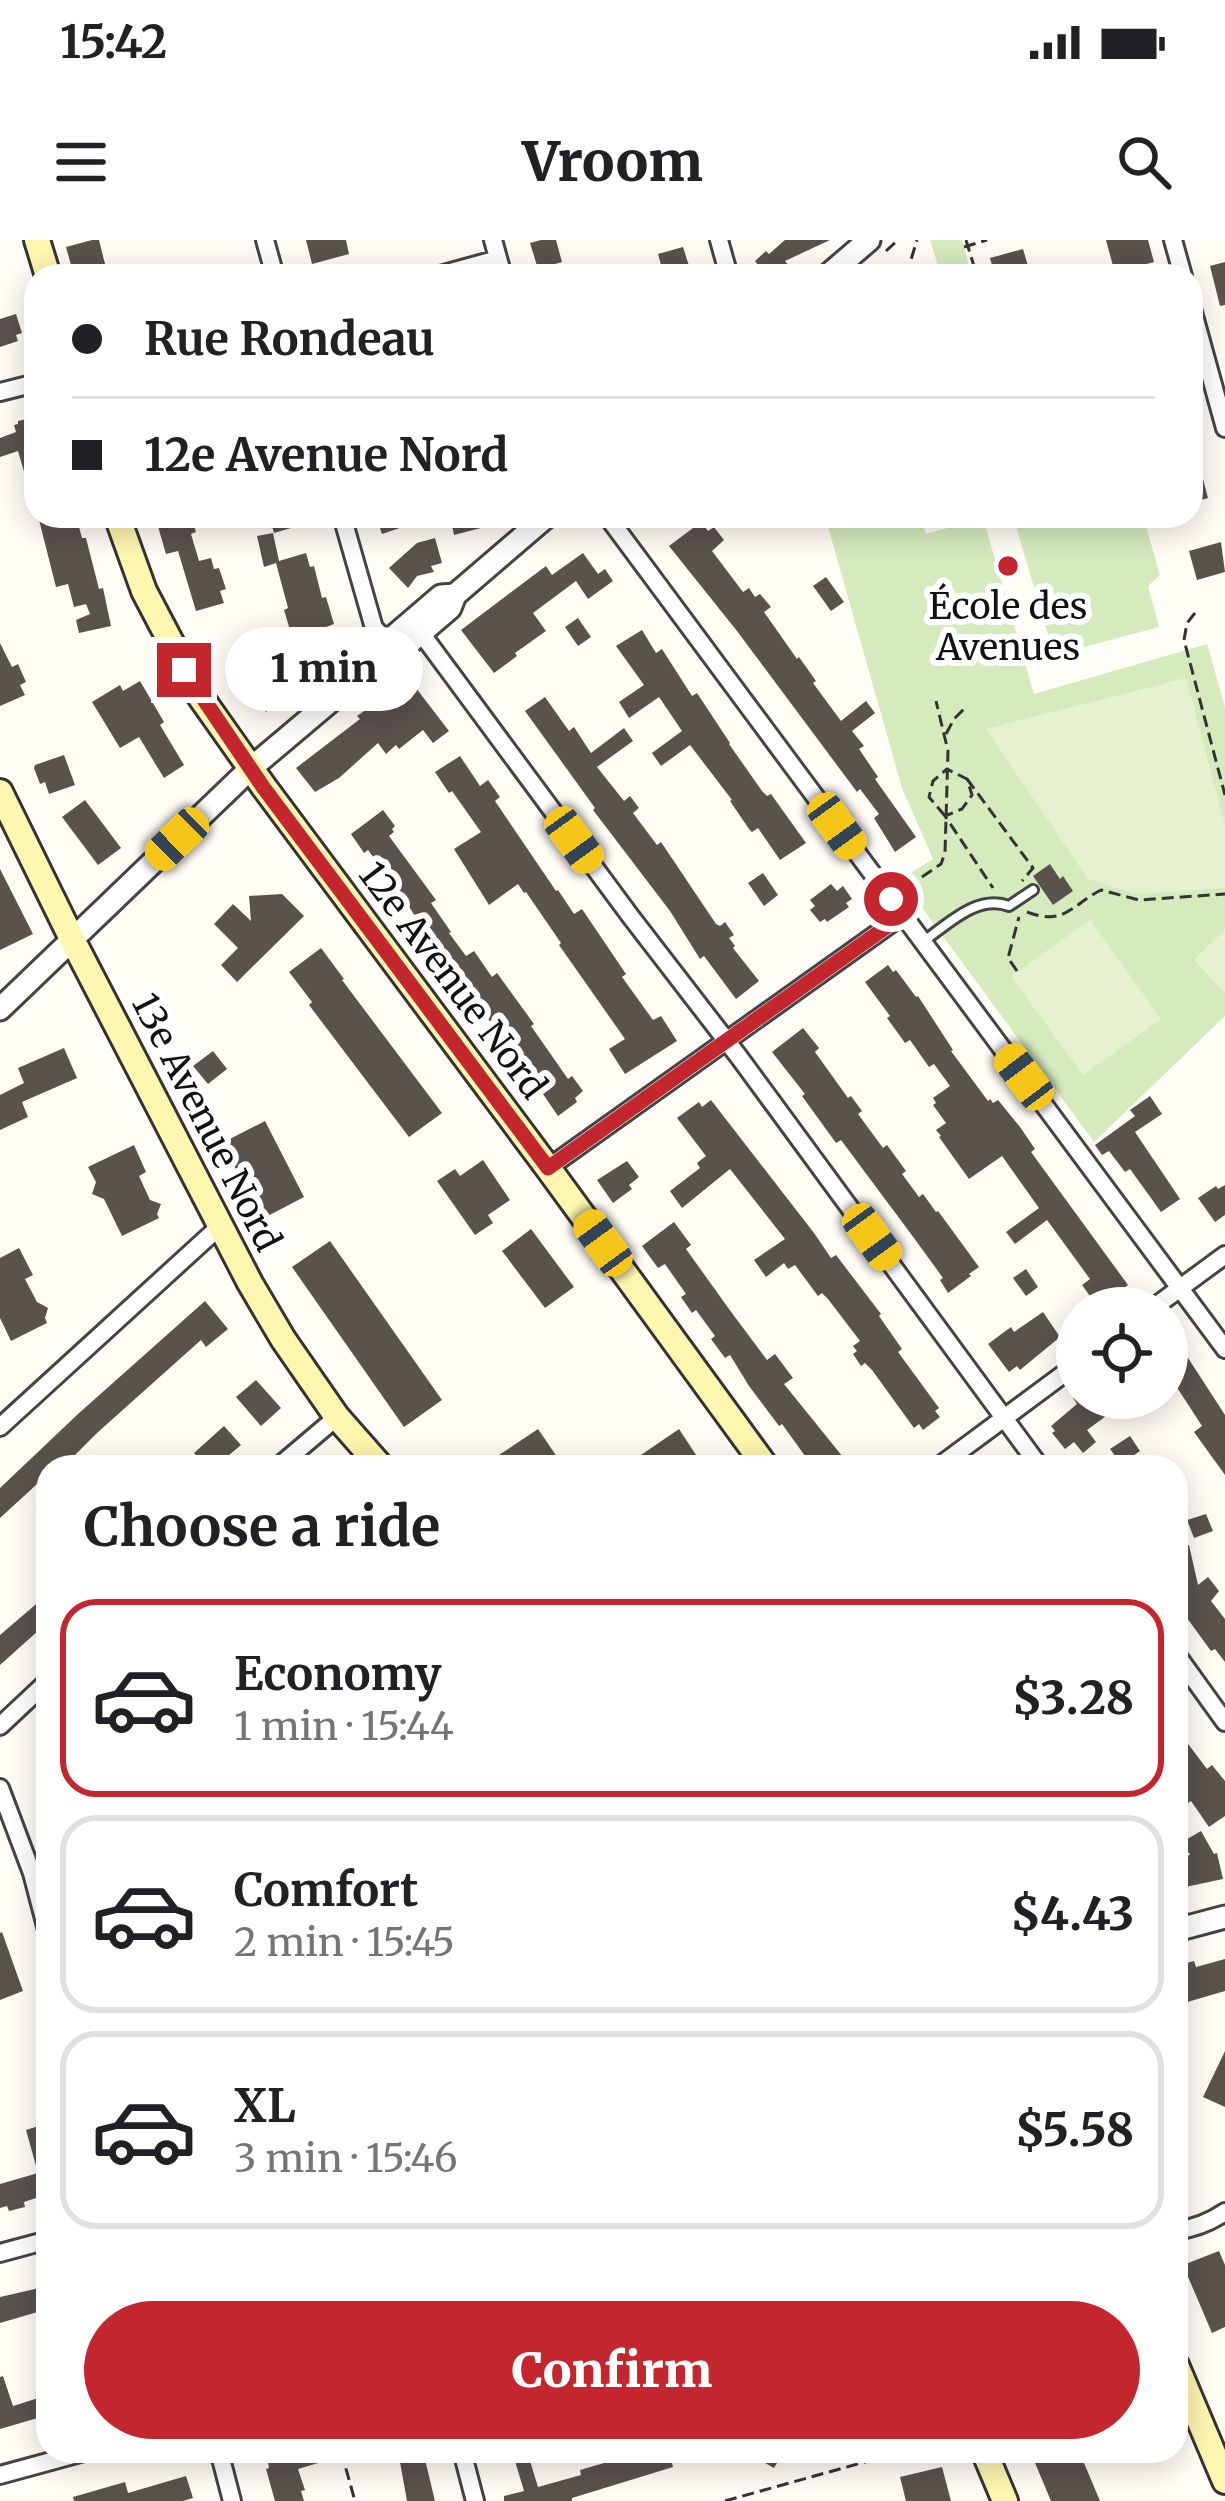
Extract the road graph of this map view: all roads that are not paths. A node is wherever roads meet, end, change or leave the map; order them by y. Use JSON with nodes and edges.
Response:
{"nodes":[{"id":1,"x":869,"y":240,"type":"edge"},
{"id":2,"x":841,"y":264,"type":"edge"},
{"id":3,"x":1203,"y":348,"type":"edge"},
{"id":4,"x":1225,"y":428,"type":"edge"},
{"id":5,"x":122,"y":528,"type":"edge"},
{"id":6,"x":345,"y":528,"type":"edge"},
{"id":7,"x":533,"y":528,"type":"edge"},
{"id":8,"x":616,"y":528,"type":"edge"},
{"id":9,"x":455,"y":595,"type":"junction"},
{"id":10,"x":421,"y":633,"type":"junction"},
{"id":11,"x":387,"y":641,"type":"junction"},
{"id":12,"x":365,"y":672,"type":"junction"},
{"id":13,"x":250,"y":769,"type":"junction"},
{"id":14,"x":0,"y":792,"type":"edge"},
{"id":15,"x":1033,"y":890,"type":"dead end"},
{"id":16,"x":903,"y":915,"type":"junction"},
{"id":17,"x":73,"y":941,"type":"junction"},
{"id":18,"x":923,"y":941,"type":"junction"},
{"id":19,"x":0,"y":1009,"type":"edge"},
{"id":20,"x":727,"y":1040,"type":"junction"},
{"id":21,"x":548,"y":1168,"type":"junction"},
{"id":22,"x":219,"y":1227,"type":"junction"},
{"id":23,"x":1225,"y":1256,"type":"edge"},
{"id":24,"x":1179,"y":1287,"type":"edge"},
{"id":25,"x":1181,"y":1287,"type":"edge"},
{"id":26,"x":1188,"y":1299,"type":"edge"},
{"id":27,"x":1225,"y":1349,"type":"edge"},
{"id":28,"x":1056,"y":1379,"type":"edge"},
{"id":29,"x":337,"y":1417,"type":"junction"},
{"id":30,"x":1004,"y":1417,"type":"junction"},
{"id":31,"x":0,"y":1427,"type":"edge"},
{"id":32,"x":292,"y":1455,"type":"edge"},
{"id":33,"x":370,"y":1455,"type":"edge"},
{"id":34,"x":757,"y":1455,"type":"edge"},
{"id":35,"x":954,"y":1455,"type":"edge"},
{"id":36,"x":1031,"y":1455,"type":"edge"},
{"id":37,"x":1188,"y":1671,"type":"edge"},
{"id":38,"x":36,"y":1692,"type":"edge"},
{"id":39,"x":1225,"y":1722,"type":"edge"},
{"id":40,"x":0,"y":1726,"type":"edge"},
{"id":41,"x":0,"y":1788,"type":"edge"},
{"id":42,"x":36,"y":1888,"type":"edge"},
{"id":43,"x":1225,"y":1917,"type":"edge"},
{"id":44,"x":1188,"y":1927,"type":"edge"},
{"id":45,"x":1225,"y":2211,"type":"edge"},
{"id":46,"x":1188,"y":2229,"type":"edge"},
{"id":47,"x":36,"y":2243,"type":"edge"},
{"id":48,"x":0,"y":2253,"type":"edge"},
{"id":49,"x":1188,"y":2393,"type":"edge"},
{"id":50,"x":44,"y":2463,"type":"edge"},
{"id":51,"x":222,"y":2463,"type":"edge"},
{"id":52,"x":465,"y":2463,"type":"edge"},
{"id":53,"x":989,"y":2463,"type":"edge"},
{"id":54,"x":0,"y":2475,"type":"edge"},
{"id":55,"x":1225,"y":2481,"type":"edge"},
{"id":56,"x":232,"y":2501,"type":"edge"},
{"id":57,"x":475,"y":2501,"type":"edge"},
{"id":58,"x":1004,"y":2501,"type":"edge"}],
"edges":[{"from":1,"to":2,"type":"street"},
{"from":3,"to":4,"type":"street"},
{"from":5,"to":13,"type":"main road","name":"12e Avenue Nord"},
{"from":6,"to":11,"type":"street"},
{"from":7,"to":9,"type":"street"},
{"from":8,"to":16,"type":"street"},
{"from":9,"to":10,"type":"street"},
{"from":9,"to":11,"type":"street"},
{"from":10,"to":12,"type":"street"},
{"from":10,"to":20,"type":"street"},
{"from":11,"to":12,"type":"street"},
{"from":12,"to":13,"type":"street"},
{"from":13,"to":17,"type":"street"},
{"from":13,"to":21,"type":"main road","name":"12e Avenue Nord"},
{"from":14,"to":17,"type":"main road","name":"13e Avenue Nord"},
{"from":15,"to":18,"type":"lane"},
{"from":16,"to":18,"type":"street"},
{"from":16,"to":20,"type":"street"},
{"from":17,"to":19,"type":"street"},
{"from":17,"to":22,"type":"main road","name":"13e Avenue Nord"},
{"from":18,"to":24,"type":"street"},
{"from":20,"to":21,"type":"street"},
{"from":20,"to":30,"type":"street"},
{"from":21,"to":34,"type":"main road","name":"12e Avenue Nord"},
{"from":22,"to":29,"type":"main road","name":"13e Avenue Nord"},
{"from":22,"to":31,"type":"street"},
{"from":23,"to":25,"type":"street"},
{"from":26,"to":27,"type":"street"},
{"from":28,"to":30,"type":"street"},
{"from":29,"to":32,"type":"street"},
{"from":29,"to":33,"type":"main road","name":"13e Avenue Nord"},
{"from":30,"to":35,"type":"street"},
{"from":30,"to":36,"type":"street"},
{"from":37,"to":39,"type":"street"},
{"from":38,"to":40,"type":"street"},
{"from":41,"to":42,"type":"street"},
{"from":43,"to":44,"type":"street"},
{"from":45,"to":46,"type":"street"},
{"from":47,"to":48,"type":"street"},
{"from":49,"to":55,"type":"main road"},
{"from":50,"to":54,"type":"street"},
{"from":51,"to":56,"type":"street"},
{"from":52,"to":57,"type":"street"},
{"from":53,"to":58,"type":"main road"}]}
